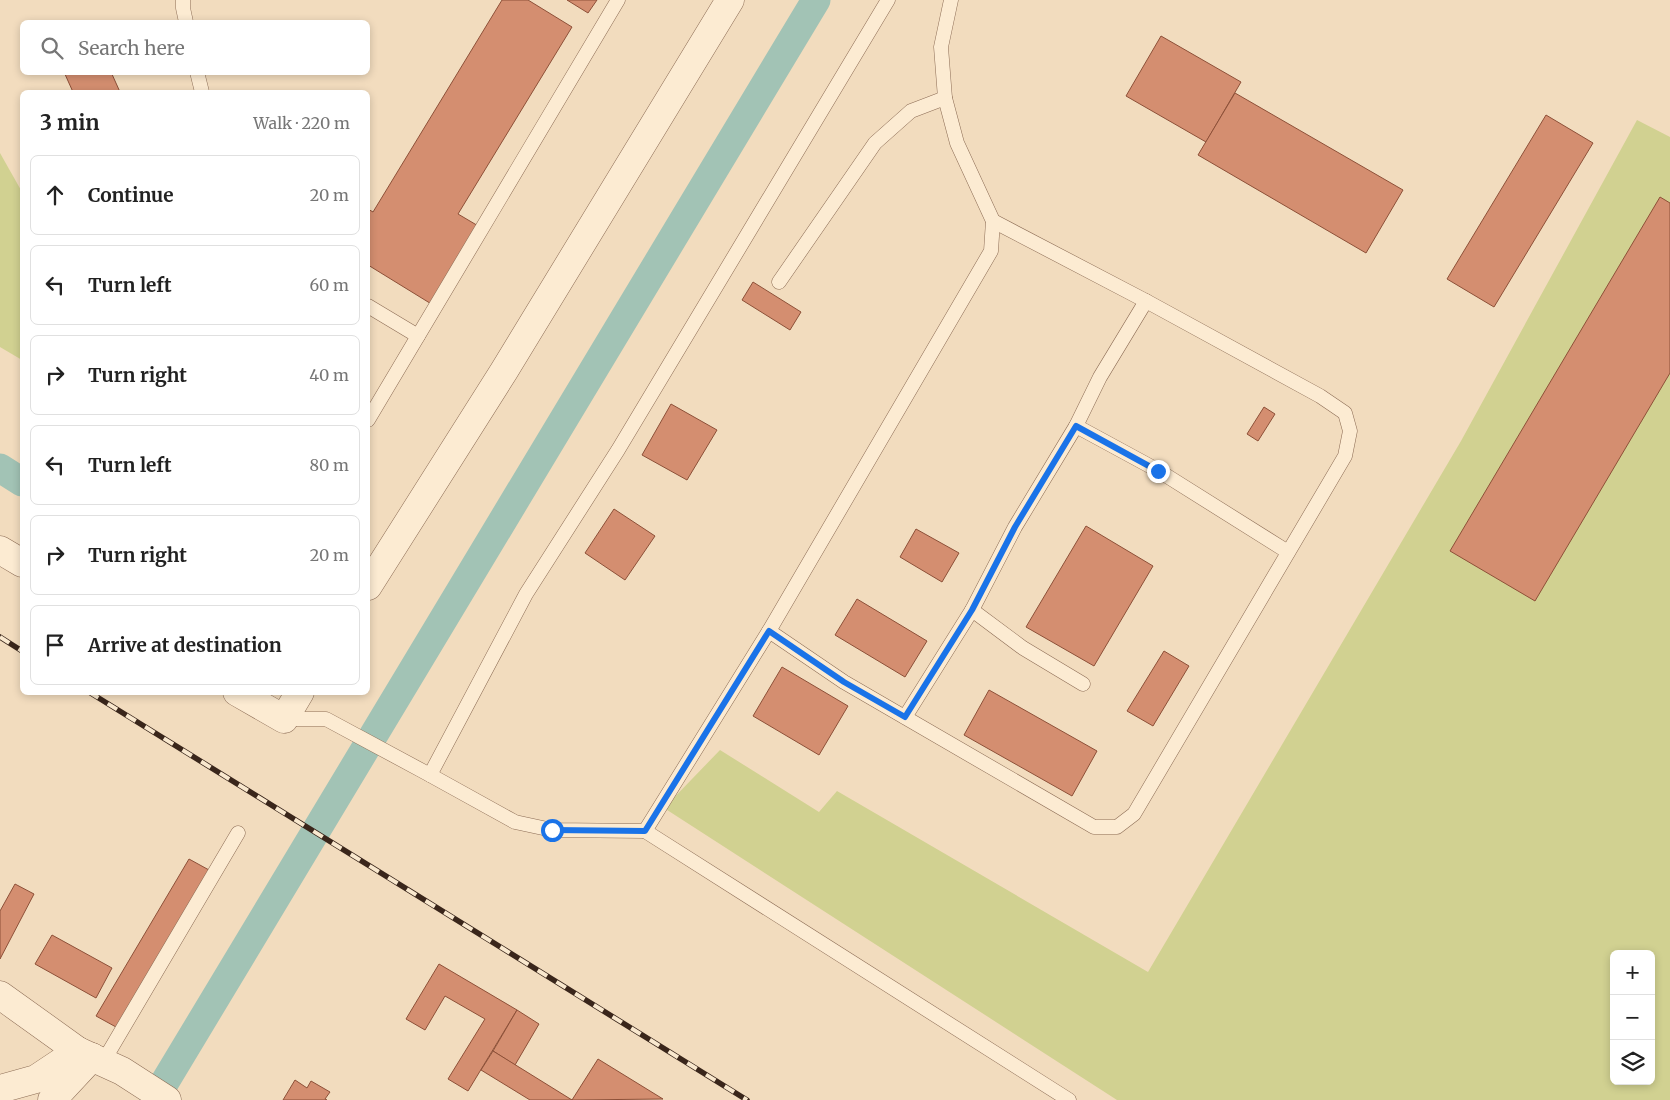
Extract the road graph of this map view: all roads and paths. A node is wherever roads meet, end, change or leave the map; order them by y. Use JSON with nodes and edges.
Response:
{"nodes":[{"id":1,"x":184,"y":0,"type":"edge"},
{"id":2,"x":618,"y":0,"type":"edge"},
{"id":3,"x":730,"y":0,"type":"edge"},
{"id":4,"x":888,"y":0,"type":"edge"},
{"id":5,"x":951,"y":0,"type":"edge"},
{"id":6,"x":186,"y":20,"type":"edge"},
{"id":7,"x":198,"y":75,"type":"edge"},
{"id":8,"x":202,"y":90,"type":"edge"},
{"id":9,"x":944,"y":98,"type":"junction"},
{"id":10,"x":993,"y":221,"type":"junction"},
{"id":11,"x":779,"y":282,"type":"dead end"},
{"id":12,"x":1146,"y":301,"type":"junction"},
{"id":13,"x":370,"y":307,"type":"edge"},
{"id":14,"x":418,"y":336,"type":"junction"},
{"id":15,"x":370,"y":417,"type":"edge"},
{"id":16,"x":1076,"y":426,"type":"junction"},
{"id":17,"x":0,"y":550,"type":"edge"},
{"id":18,"x":1288,"y":552,"type":"junction"},
{"id":19,"x":20,"y":562,"type":"edge"},
{"id":20,"x":370,"y":583,"type":"edge"},
{"id":21,"x":972,"y":610,"type":"junction"},
{"id":22,"x":769,"y":631,"type":"junction"},
{"id":23,"x":1083,"y":684,"type":"dead end"},
{"id":24,"x":242,"y":695,"type":"edge"},
{"id":25,"x":298,"y":695,"type":"edge"},
{"id":26,"x":905,"y":717,"type":"junction"},
{"id":27,"x":284,"y":718,"type":"junction"},
{"id":28,"x":430,"y":775,"type":"junction"},
{"id":29,"x":645,"y":831,"type":"junction"},
{"id":30,"x":238,"y":833,"type":"dead end"},
{"id":31,"x":0,"y":996,"type":"edge"},
{"id":32,"x":99,"y":1060,"type":"junction"},
{"id":33,"x":0,"y":1089,"type":"edge"},
{"id":34,"x":52,"y":1100,"type":"edge"},
{"id":35,"x":167,"y":1100,"type":"edge"},
{"id":36,"x":1069,"y":1100,"type":"edge"}],
"edges":[{"from":1,"to":6,"type":"lane"},
{"from":2,"to":14,"type":"lane"},
{"from":3,"to":20,"type":"street"},
{"from":4,"to":28,"type":"lane"},
{"from":5,"to":9,"type":"lane"},
{"from":7,"to":8,"type":"lane"},
{"from":9,"to":10,"type":"lane"},
{"from":9,"to":11,"type":"lane"},
{"from":10,"to":12,"type":"lane"},
{"from":10,"to":22,"type":"lane"},
{"from":12,"to":16,"type":"lane"},
{"from":12,"to":18,"type":"lane"},
{"from":13,"to":14,"type":"lane"},
{"from":14,"to":15,"type":"lane"},
{"from":16,"to":18,"type":"lane"},
{"from":16,"to":21,"type":"lane"},
{"from":17,"to":19,"type":"street"},
{"from":18,"to":26,"type":"lane"},
{"from":21,"to":23,"type":"lane"},
{"from":21,"to":26,"type":"lane"},
{"from":22,"to":26,"type":"lane"},
{"from":22,"to":29,"type":"lane"},
{"from":24,"to":27,"type":"street"},
{"from":25,"to":27,"type":"street"},
{"from":27,"to":28,"type":"lane"},
{"from":28,"to":29,"type":"lane"},
{"from":29,"to":36,"type":"lane"},
{"from":30,"to":32,"type":"lane"},
{"from":31,"to":32,"type":"street"},
{"from":32,"to":33,"type":"street"},
{"from":32,"to":34,"type":"street"},
{"from":32,"to":35,"type":"street"}]}
